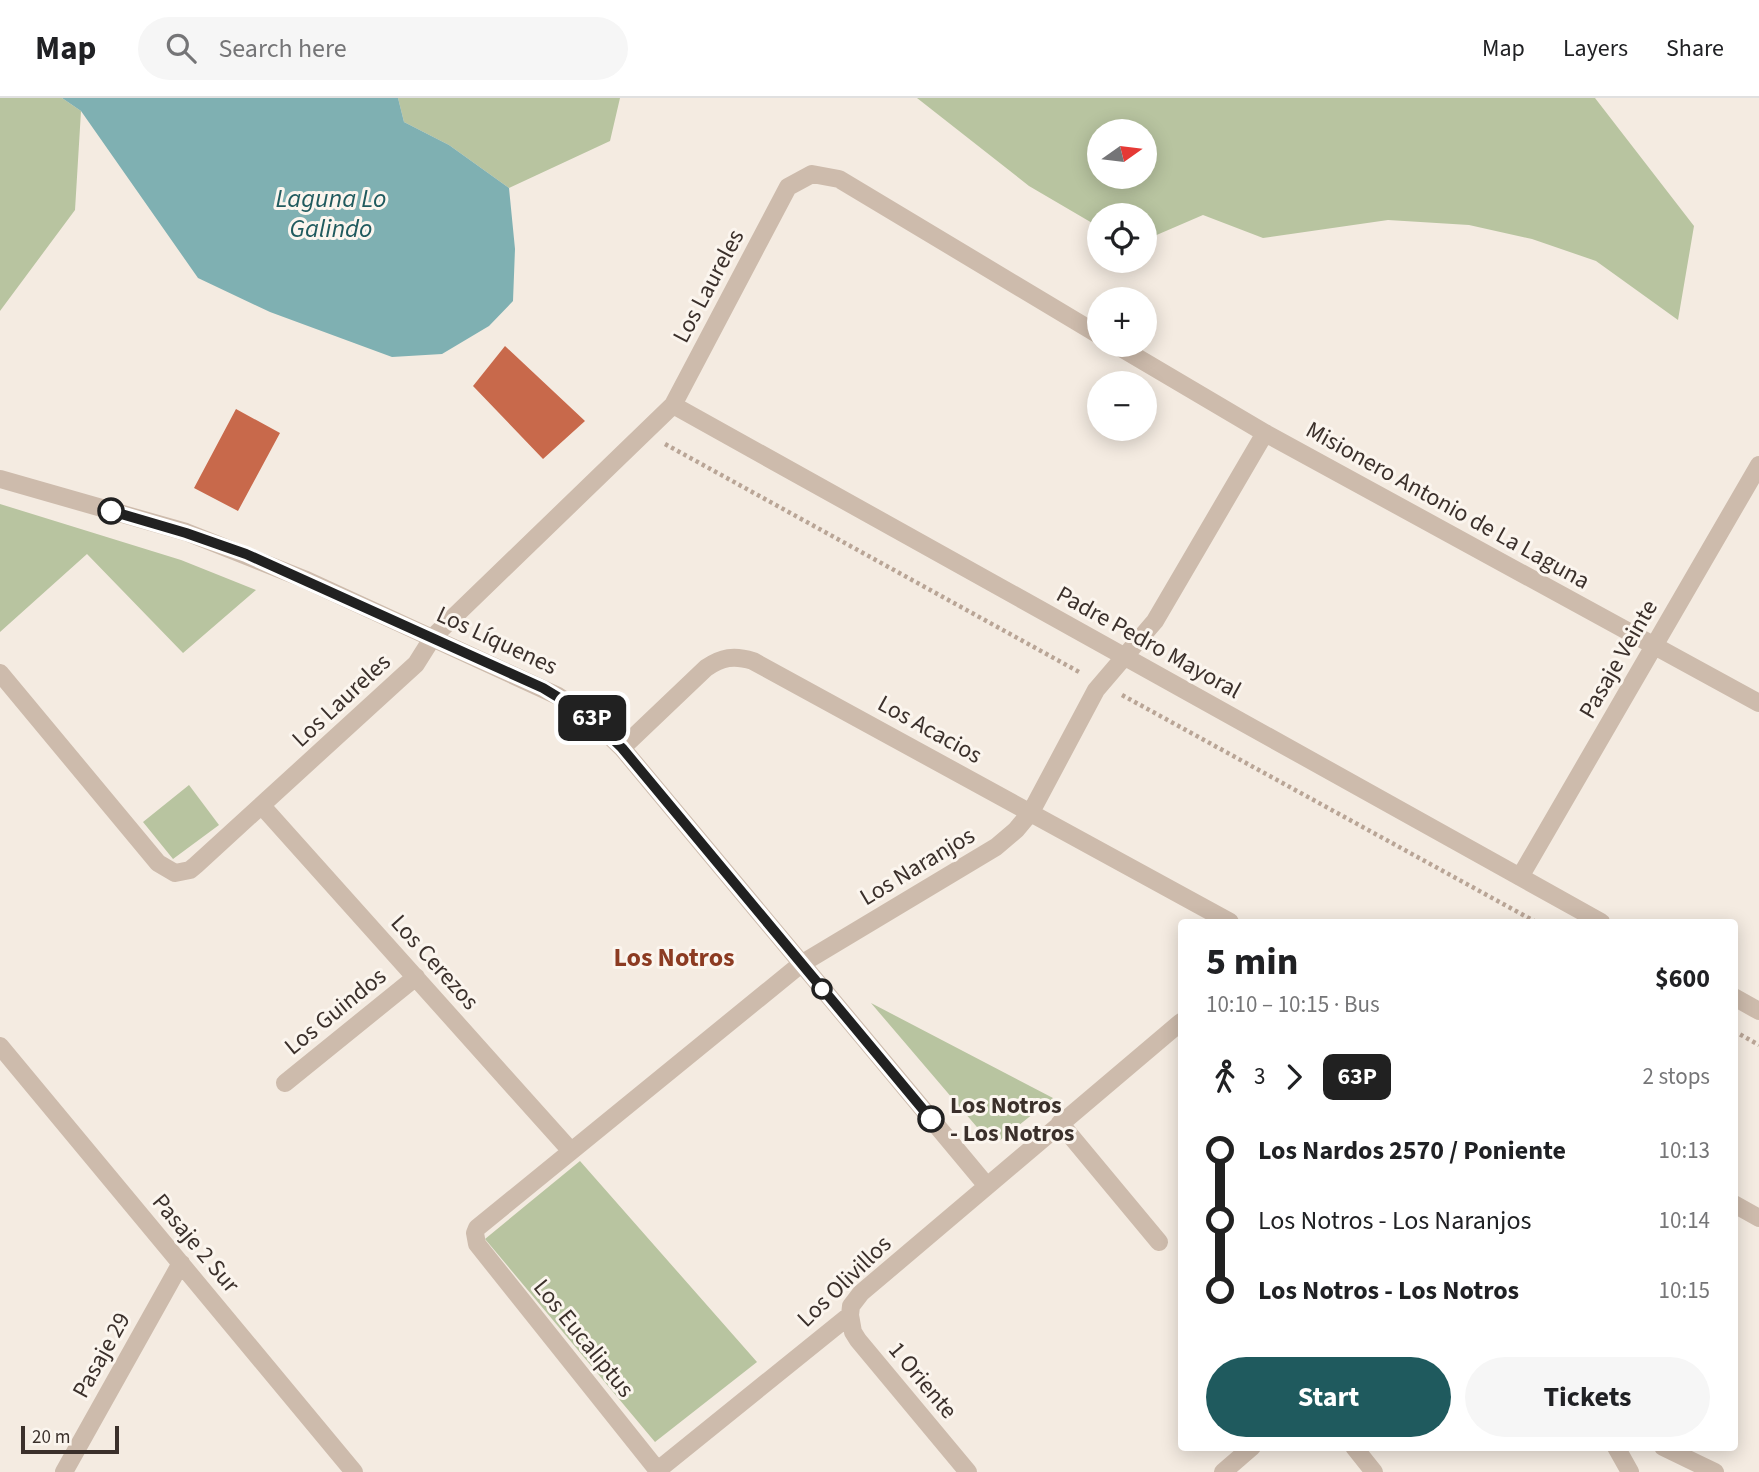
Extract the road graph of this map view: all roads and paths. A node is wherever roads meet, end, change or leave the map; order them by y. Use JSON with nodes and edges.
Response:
{"nodes":[{"id":1,"x":1087,"y":328,"type":"edge"},
{"id":2,"x":1136,"y":357,"type":"edge"},
{"id":3,"x":673,"y":405,"type":"junction"},
{"id":4,"x":1265,"y":433,"type":"junction"},
{"id":5,"x":1759,"y":464,"type":"edge"},
{"id":6,"x":0,"y":479,"type":"edge"},
{"id":7,"x":433,"y":637,"type":"junction"},
{"id":8,"x":1654,"y":645,"type":"junction"},
{"id":9,"x":1125,"y":657,"type":"junction"},
{"id":10,"x":0,"y":673,"type":"edge"},
{"id":11,"x":1759,"y":703,"type":"edge"},
{"id":12,"x":622,"y":748,"type":"junction"},
{"id":13,"x":262,"y":806,"type":"junction"},
{"id":14,"x":1031,"y":812,"type":"junction"},
{"id":15,"x":1520,"y":877,"type":"junction"},
{"id":16,"x":1225,"y":919,"type":"edge"},
{"id":17,"x":1596,"y":919,"type":"edge"},
{"id":18,"x":801,"y":964,"type":"junction"},
{"id":19,"x":416,"y":977,"type":"junction"},
{"id":20,"x":1738,"y":999,"type":"edge"},
{"id":21,"x":1759,"y":1011,"type":"edge"},
{"id":22,"x":1178,"y":1025,"type":"edge"},
{"id":23,"x":1738,"y":1033,"type":"edge"},
{"id":24,"x":1759,"y":1045,"type":"edge"},
{"id":25,"x":0,"y":1046,"type":"edge"},
{"id":26,"x":285,"y":1083,"type":"dead end"},
{"id":27,"x":1060,"y":1123,"type":"junction"},
{"id":28,"x":571,"y":1151,"type":"junction"},
{"id":29,"x":987,"y":1186,"type":"junction"},
{"id":30,"x":1738,"y":1207,"type":"edge"},
{"id":31,"x":1759,"y":1218,"type":"edge"},
{"id":32,"x":475,"y":1233,"type":"joint"},
{"id":33,"x":1159,"y":1242,"type":"dead end"},
{"id":34,"x":181,"y":1263,"type":"junction"},
{"id":35,"x":850,"y":1315,"type":"junction"},
{"id":36,"x":1247,"y":1451,"type":"edge"},
{"id":37,"x":1357,"y":1451,"type":"edge"},
{"id":38,"x":1618,"y":1451,"type":"edge"},
{"id":39,"x":1671,"y":1451,"type":"edge"},
{"id":40,"x":347,"y":1469,"type":"edge"},
{"id":41,"x":659,"y":1471,"type":"edge"},
{"id":42,"x":64,"y":1472,"type":"edge"},
{"id":43,"x":968,"y":1472,"type":"edge"},
{"id":44,"x":1223,"y":1472,"type":"edge"},
{"id":45,"x":1374,"y":1472,"type":"edge"},
{"id":46,"x":1630,"y":1472,"type":"edge"},
{"id":47,"x":1715,"y":1472,"type":"edge"}],
"edges":[{"from":1,"to":3,"type":"street","name":"Los Laureles"},
{"from":2,"to":4,"type":"street","name":"Misionero Antonio de La Laguna"},
{"from":3,"to":7,"type":"street","name":"Los Laureles"},
{"from":3,"to":9,"type":"street","name":"Padre Pedro Mayoral"},
{"from":4,"to":8,"type":"street","name":"Misionero Antonio de La Laguna"},
{"from":4,"to":9,"type":"street","name":"Los Naranjos"},
{"from":5,"to":8,"type":"street","name":"Pasaje Veinte"},
{"from":6,"to":7,"type":"street","name":"Los Líquenes"},
{"from":7,"to":12,"type":"street","name":"Los Líquenes"},
{"from":7,"to":13,"type":"street","name":"Los Laureles"},
{"from":8,"to":11,"type":"street","name":"Misionero Antonio de La Laguna"},
{"from":8,"to":15,"type":"street","name":"Pasaje Veinte"},
{"from":9,"to":14,"type":"street","name":"Los Naranjos"},
{"from":9,"to":15,"type":"street","name":"Padre Pedro Mayoral"},
{"from":10,"to":13,"type":"street","name":"Los Laureles"},
{"from":12,"to":14,"type":"street","name":"Los Acacios"},
{"from":12,"to":18,"type":"street","name":"Los Líquenes"},
{"from":13,"to":19,"type":"street","name":"Los Cerezos"},
{"from":14,"to":16,"type":"street","name":"Los Acacios"},
{"from":14,"to":18,"type":"street","name":"Los Naranjos"},
{"from":15,"to":17,"type":"street","name":"Padre Pedro Mayoral"},
{"from":18,"to":28,"type":"street","name":"Los Naranjos"},
{"from":18,"to":29,"type":"street","name":"Los Líquenes"},
{"from":19,"to":26,"type":"street","name":"Los Guindos"},
{"from":19,"to":28,"type":"street","name":"Los Cerezos"},
{"from":20,"to":21,"type":"street"},
{"from":22,"to":27,"type":"street"},
{"from":23,"to":24,"type":"path"},
{"from":25,"to":34,"type":"street","name":"Pasaje 2 Sur"},
{"from":27,"to":29,"type":"street","name":"Los Olivillos"},
{"from":27,"to":33,"type":"street"},
{"from":28,"to":32,"type":"street","name":"Los Naranjos"},
{"from":29,"to":35,"type":"street","name":"Los Olivillos"},
{"from":30,"to":31,"type":"street"},
{"from":32,"to":41,"type":"street","name":"Los Eucaliptus"},
{"from":34,"to":40,"type":"street","name":"Pasaje 2 Sur"},
{"from":34,"to":42,"type":"street","name":"Pasaje 29"},
{"from":35,"to":41,"type":"street","name":"Los Olivillos"},
{"from":35,"to":43,"type":"street","name":"1 Oriente"},
{"from":36,"to":44,"type":"street"},
{"from":37,"to":45,"type":"street"},
{"from":38,"to":46,"type":"street"},
{"from":39,"to":47,"type":"street"}]}
